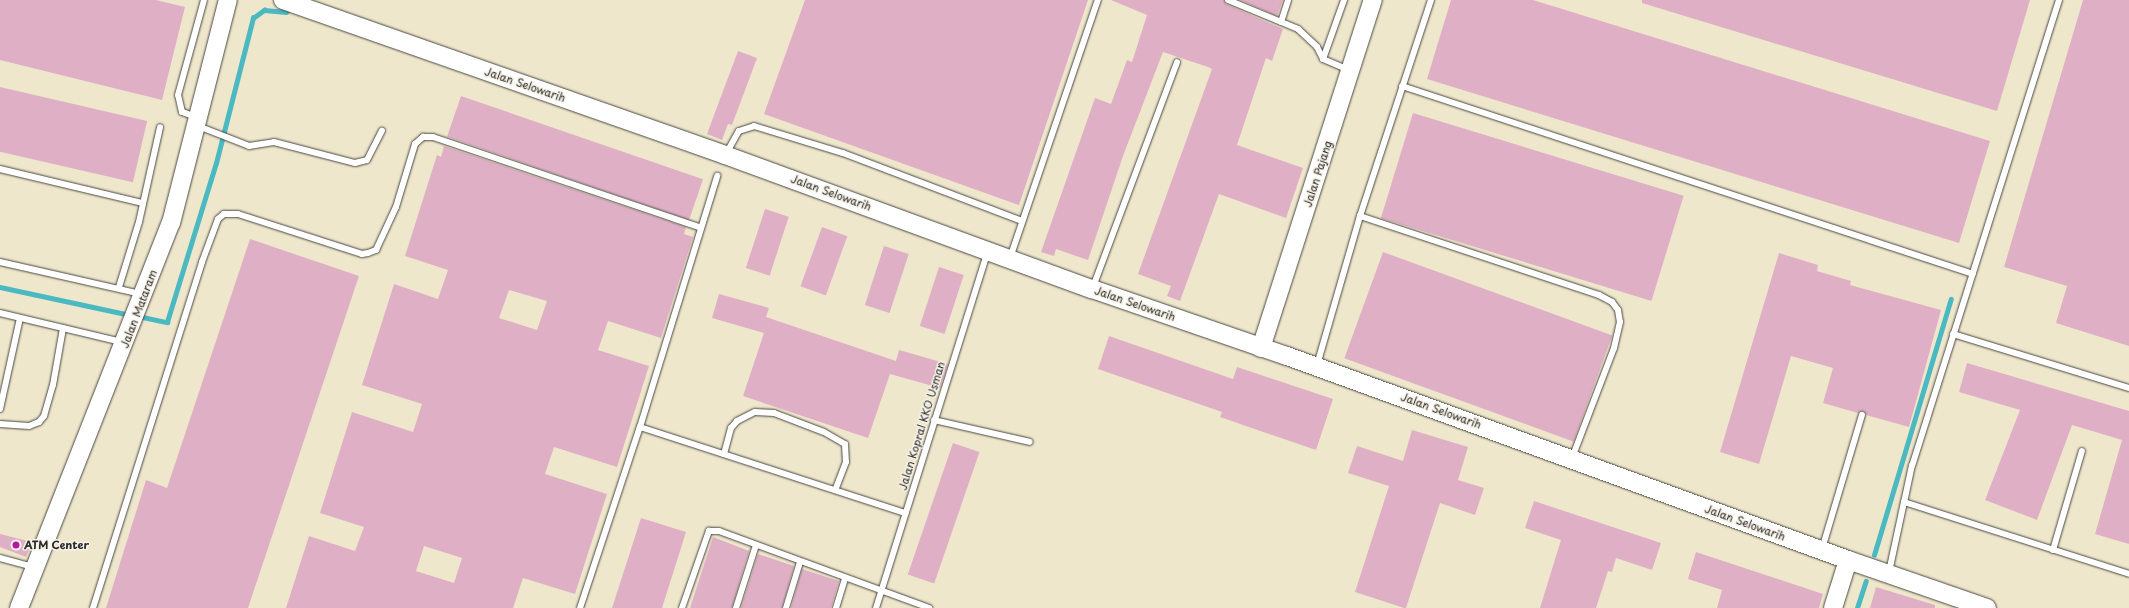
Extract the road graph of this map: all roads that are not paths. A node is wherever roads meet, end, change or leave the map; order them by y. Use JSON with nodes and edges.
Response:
{"nodes":[{"id":1,"x":204,"y":0,"type":"edge"},
{"id":2,"x":228,"y":0,"type":"edge"},
{"id":3,"x":284,"y":0,"type":"edge"},
{"id":4,"x":1098,"y":0,"type":"edge"},
{"id":5,"x":1228,"y":0,"type":"edge"},
{"id":6,"x":1288,"y":0,"type":"edge"},
{"id":7,"x":1344,"y":0,"type":"edge"},
{"id":8,"x":1373,"y":0,"type":"edge"},
{"id":9,"x":1431,"y":0,"type":"edge"},
{"id":10,"x":2058,"y":0,"type":"edge"},
{"id":11,"x":1238,"y":2,"type":"edge"},
{"id":12,"x":1281,"y":22,"type":"junction"},
{"id":13,"x":1324,"y":59,"type":"junction"},
{"id":14,"x":1177,"y":62,"type":"dead end"},
{"id":15,"x":1351,"y":70,"type":"junction"},
{"id":16,"x":1402,"y":86,"type":"junction"},
{"id":17,"x":203,"y":125,"type":"junction"},
{"id":18,"x":160,"y":127,"type":"dead end"},
{"id":19,"x":382,"y":131,"type":"dead end"},
{"id":20,"x":725,"y":155,"type":"junction"},
{"id":21,"x":0,"y":169,"type":"edge"},
{"id":22,"x":717,"y":176,"type":"dead end"},
{"id":23,"x":143,"y":203,"type":"junction"},
{"id":24,"x":1360,"y":216,"type":"junction"},
{"id":25,"x":1022,"y":221,"type":"junction"},
{"id":26,"x":699,"y":227,"type":"junction"},
{"id":27,"x":988,"y":249,"type":"junction"},
{"id":28,"x":1010,"y":258,"type":"junction"},
{"id":29,"x":0,"y":262,"type":"edge"},
{"id":30,"x":1973,"y":274,"type":"junction"},
{"id":31,"x":119,"y":287,"type":"junction"},
{"id":32,"x":1092,"y":289,"type":"junction"},
{"id":33,"x":142,"y":300,"type":"junction"},
{"id":34,"x":0,"y":313,"type":"edge"},
{"id":35,"x":20,"y":318,"type":"junction"},
{"id":36,"x":63,"y":328,"type":"junction"},
{"id":37,"x":1952,"y":334,"type":"junction"},
{"id":38,"x":126,"y":343,"type":"junction"},
{"id":39,"x":1260,"y":348,"type":"junction"},
{"id":40,"x":1317,"y":367,"type":"junction"},
{"id":41,"x":2129,"y":388,"type":"edge"},
{"id":42,"x":0,"y":405,"type":"edge"},
{"id":43,"x":1862,"y":415,"type":"dead end"},
{"id":44,"x":934,"y":420,"type":"junction"},
{"id":45,"x":0,"y":424,"type":"edge"},
{"id":46,"x":640,"y":426,"type":"junction"},
{"id":47,"x":1030,"y":442,"type":"dead end"},
{"id":48,"x":2082,"y":452,"type":"dead end"},
{"id":49,"x":724,"y":454,"type":"junction"},
{"id":50,"x":1572,"y":458,"type":"junction"},
{"id":51,"x":835,"y":490,"type":"junction"},
{"id":52,"x":1904,"y":502,"type":"junction"},
{"id":53,"x":905,"y":513,"type":"junction"},
{"id":54,"x":756,"y":545,"type":"junction"},
{"id":55,"x":2053,"y":550,"type":"junction"},
{"id":56,"x":1822,"y":551,"type":"junction"},
{"id":57,"x":0,"y":558,"type":"edge"},
{"id":58,"x":1848,"y":560,"type":"junction"},
{"id":59,"x":800,"y":562,"type":"junction"},
{"id":60,"x":35,"y":568,"type":"junction"},
{"id":61,"x":1888,"y":574,"type":"junction"},
{"id":62,"x":2129,"y":574,"type":"edge"},
{"id":63,"x":845,"y":578,"type":"junction"},
{"id":64,"x":881,"y":592,"type":"junction"},
{"id":65,"x":19,"y":608,"type":"edge"},
{"id":66,"x":93,"y":608,"type":"edge"},
{"id":67,"x":580,"y":608,"type":"edge"},
{"id":68,"x":682,"y":608,"type":"edge"},
{"id":69,"x":736,"y":608,"type":"edge"},
{"id":70,"x":786,"y":608,"type":"edge"},
{"id":71,"x":836,"y":608,"type":"edge"},
{"id":72,"x":876,"y":608,"type":"edge"},
{"id":73,"x":929,"y":608,"type":"edge"},
{"id":74,"x":1833,"y":608,"type":"edge"},
{"id":75,"x":1987,"y":608,"type":"edge"}],
"edges":[{"from":1,"to":17,"type":"lane"},
{"from":2,"to":17,"type":"main road","name":"Jalan Mataram"},
{"from":3,"to":20,"type":"main road","name":"Jalan Selowarih"},
{"from":4,"to":25,"type":"lane"},
{"from":5,"to":11,"type":"lane"},
{"from":6,"to":12,"type":"lane"},
{"from":7,"to":13,"type":"lane"},
{"from":8,"to":15,"type":"main road","name":"Jalan Pajang"},
{"from":9,"to":16,"type":"lane"},
{"from":10,"to":30,"type":"lane"},
{"from":11,"to":12,"type":"lane"},
{"from":12,"to":13,"type":"lane"},
{"from":13,"to":15,"type":"lane"},
{"from":14,"to":32,"type":"lane"},
{"from":15,"to":39,"type":"main road","name":"Jalan Pajang"},
{"from":16,"to":24,"type":"lane"},
{"from":16,"to":30,"type":"lane"},
{"from":17,"to":19,"type":"lane"},
{"from":17,"to":33,"type":"main road","name":"Jalan Mataram"},
{"from":18,"to":23,"type":"lane"},
{"from":20,"to":25,"type":"lane"},
{"from":20,"to":27,"type":"main road","name":"Jalan Selowarih"},
{"from":21,"to":23,"type":"lane"},
{"from":22,"to":26,"type":"lane"},
{"from":23,"to":31,"type":"lane"},
{"from":24,"to":40,"type":"lane"},
{"from":24,"to":50,"type":"lane"},
{"from":25,"to":28,"type":"lane"},
{"from":26,"to":46,"type":"lane"},
{"from":26,"to":66,"type":"lane"},
{"from":27,"to":28,"type":"main road","name":"Jalan Selowarih"},
{"from":27,"to":44,"type":"lane","name":"Jalan Kopral KKO Usman"},
{"from":28,"to":32,"type":"main road","name":"Jalan Selowarih"},
{"from":29,"to":31,"type":"lane"},
{"from":30,"to":37,"type":"lane"},
{"from":31,"to":33,"type":"lane"},
{"from":32,"to":39,"type":"main road","name":"Jalan Selowarih"},
{"from":33,"to":38,"type":"main road","name":"Jalan Mataram"},
{"from":34,"to":35,"type":"lane"},
{"from":35,"to":36,"type":"lane"},
{"from":35,"to":42,"type":"lane"},
{"from":36,"to":38,"type":"lane"},
{"from":36,"to":45,"type":"lane"},
{"from":37,"to":41,"type":"lane"},
{"from":37,"to":52,"type":"lane"},
{"from":38,"to":60,"type":"main road","name":"Jalan Mataram"},
{"from":39,"to":40,"type":"main road","name":"Jalan Selowarih"},
{"from":40,"to":50,"type":"main road","name":"Jalan Selowarih"},
{"from":43,"to":56,"type":"lane"},
{"from":44,"to":47,"type":"lane"},
{"from":44,"to":53,"type":"lane","name":"Jalan Kopral KKO Usman"},
{"from":46,"to":49,"type":"lane"},
{"from":46,"to":67,"type":"lane"},
{"from":48,"to":55,"type":"lane"},
{"from":49,"to":51,"type":"lane"},
{"from":49,"to":51,"type":"lane"},
{"from":50,"to":56,"type":"main road","name":"Jalan Selowarih"},
{"from":51,"to":53,"type":"lane"},
{"from":52,"to":55,"type":"lane"},
{"from":52,"to":61,"type":"lane"},
{"from":53,"to":64,"type":"lane","name":"Jalan Kopral KKO Usman"},
{"from":54,"to":59,"type":"lane"},
{"from":54,"to":68,"type":"lane"},
{"from":54,"to":69,"type":"lane"},
{"from":55,"to":62,"type":"lane"},
{"from":56,"to":58,"type":"main road","name":"Jalan Selowarih"},
{"from":57,"to":60,"type":"lane"},
{"from":58,"to":61,"type":"main road","name":"Jalan Selowarih"},
{"from":58,"to":74,"type":"main road"},
{"from":59,"to":63,"type":"lane"},
{"from":59,"to":70,"type":"lane"},
{"from":60,"to":65,"type":"main road","name":"Jalan Mataram"},
{"from":61,"to":75,"type":"main road","name":"Jalan Selowarih"},
{"from":63,"to":64,"type":"lane"},
{"from":63,"to":71,"type":"lane"},
{"from":64,"to":72,"type":"lane","name":"Jalan Kopral KKO Usman"},
{"from":64,"to":73,"type":"lane"}]}
